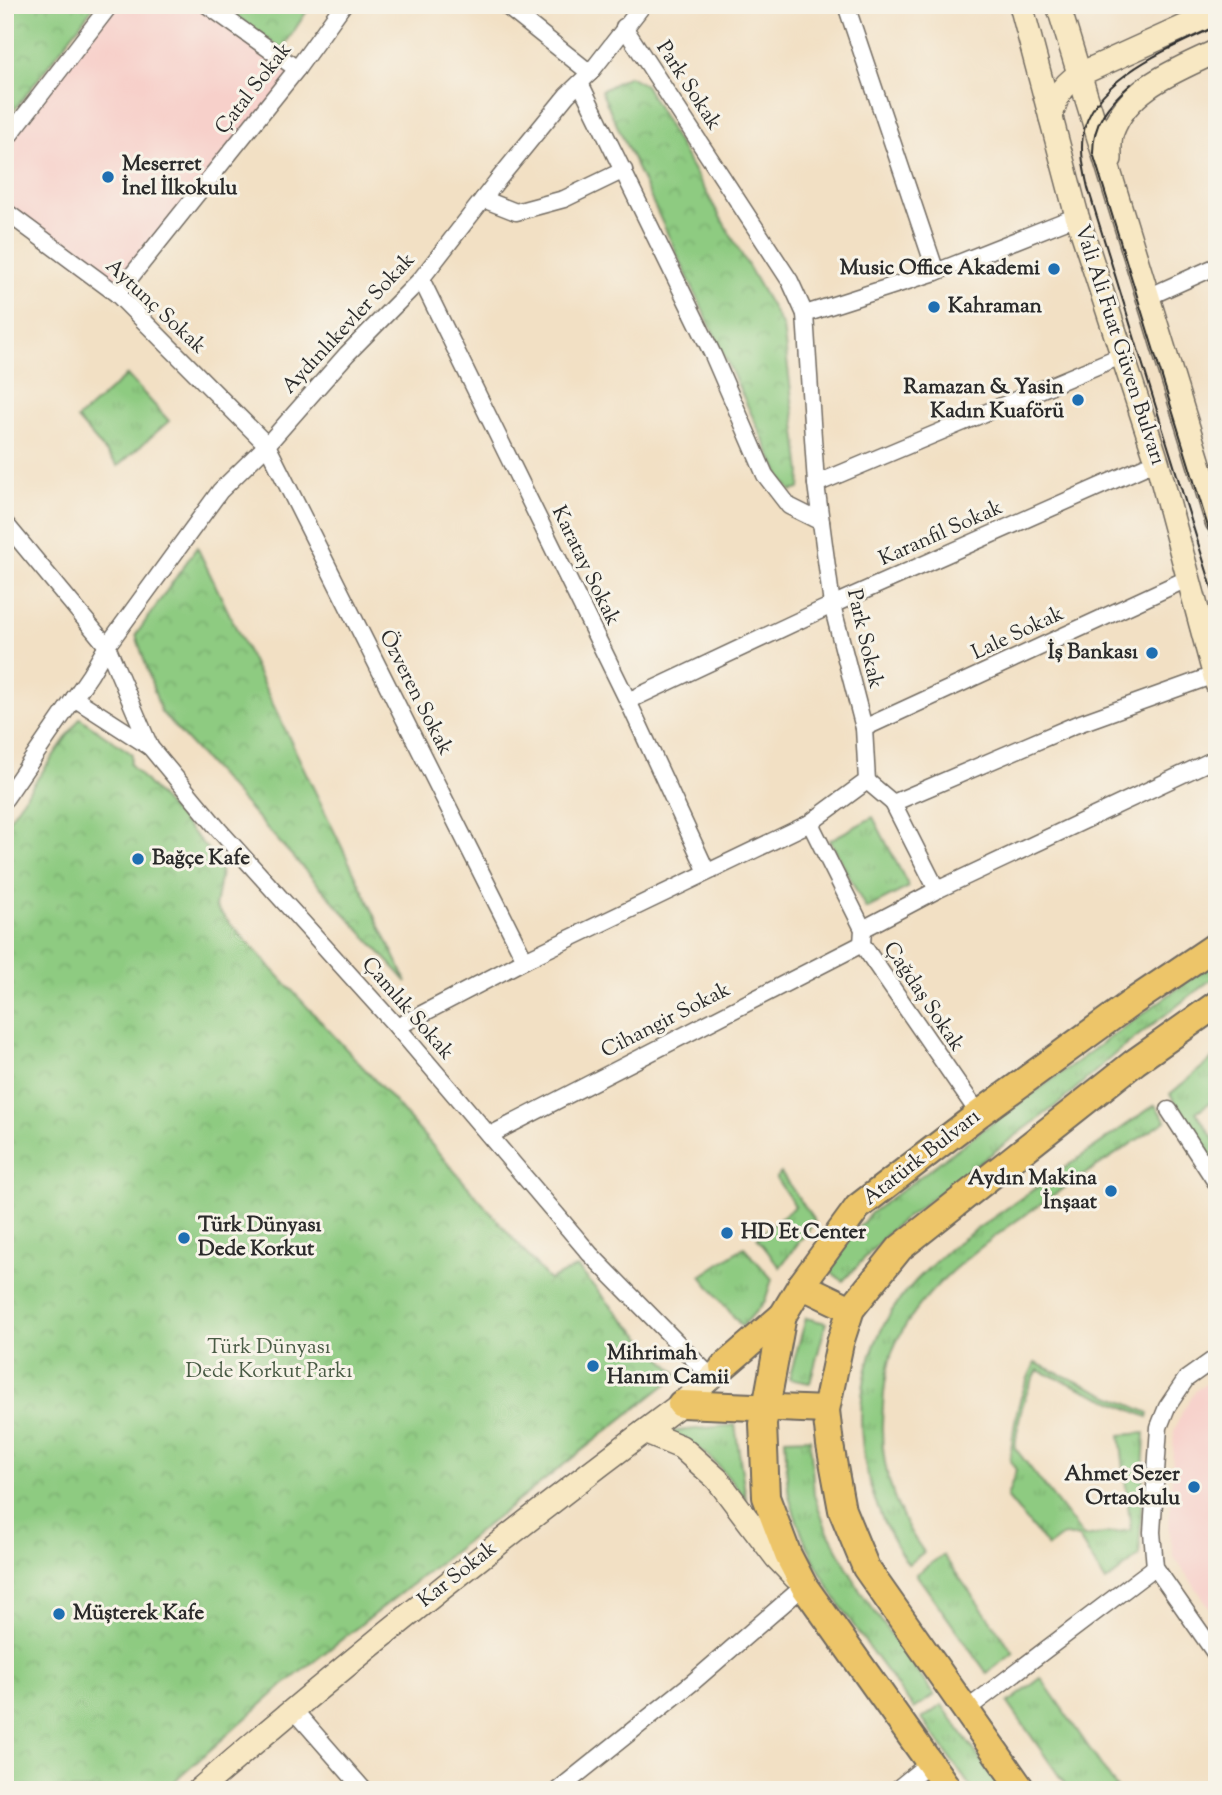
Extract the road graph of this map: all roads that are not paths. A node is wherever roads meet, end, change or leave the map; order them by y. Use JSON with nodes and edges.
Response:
{"nodes":[{"id":1,"x":110,"y":5,"type":"edge"},
{"id":2,"x":207,"y":5,"type":"edge"},
{"id":3,"x":343,"y":5,"type":"edge"},
{"id":4,"x":505,"y":5,"type":"edge"},
{"id":5,"x":643,"y":5,"type":"edge"},
{"id":6,"x":846,"y":5,"type":"edge"},
{"id":7,"x":1021,"y":5,"type":"edge"},
{"id":8,"x":1058,"y":5,"type":"edge"},
{"id":9,"x":1217,"y":12,"type":"edge"},
{"id":10,"x":624,"y":27,"type":"junction"},
{"id":11,"x":1217,"y":51,"type":"edge"},
{"id":12,"x":1038,"y":66,"type":"junction"},
{"id":13,"x":298,"y":69,"type":"junction"},
{"id":14,"x":585,"y":78,"type":"junction"},
{"id":15,"x":1069,"y":83,"type":"junction"},
{"id":16,"x":1139,"y":95,"type":"junction"},
{"id":17,"x":1088,"y":106,"type":"junction"},
{"id":18,"x":1051,"y":117,"type":"junction"},
{"id":19,"x":5,"y":141,"type":"edge"},
{"id":20,"x":624,"y":170,"type":"junction"},
{"id":21,"x":1110,"y":173,"type":"junction"},
{"id":22,"x":483,"y":199,"type":"junction"},
{"id":23,"x":5,"y":211,"type":"edge"},
{"id":24,"x":1077,"y":216,"type":"junction"},
{"id":25,"x":1217,"y":266,"type":"edge"},
{"id":26,"x":936,"y":272,"type":"junction"},
{"id":27,"x":421,"y":279,"type":"junction"},
{"id":28,"x":117,"y":294,"type":"junction"},
{"id":29,"x":1147,"y":297,"type":"junction"},
{"id":30,"x":805,"y":314,"type":"junction"},
{"id":31,"x":1124,"y":355,"type":"junction"},
{"id":32,"x":267,"y":445,"type":"junction"},
{"id":33,"x":1157,"y":461,"type":"junction"},
{"id":34,"x":816,"y":484,"type":"junction"},
{"id":35,"x":821,"y":522,"type":"junction"},
{"id":36,"x":1217,"y":522,"type":"edge"},
{"id":37,"x":5,"y":523,"type":"edge"},
{"id":38,"x":1189,"y":578,"type":"junction"},
{"id":39,"x":832,"y":605,"type":"junction"},
{"id":40,"x":107,"y":646,"type":"junction"},
{"id":41,"x":1215,"y":680,"type":"edge"},
{"id":42,"x":74,"y":698,"type":"junction"},
{"id":43,"x":628,"y":701,"type":"junction"},
{"id":44,"x":864,"y":728,"type":"junction"},
{"id":45,"x":150,"y":747,"type":"junction"},
{"id":46,"x":1217,"y":758,"type":"edge"},
{"id":47,"x":867,"y":782,"type":"junction"},
{"id":48,"x":5,"y":799,"type":"edge"},
{"id":49,"x":893,"y":803,"type":"junction"},
{"id":50,"x":810,"y":823,"type":"junction"},
{"id":51,"x":707,"y":872,"type":"junction"},
{"id":52,"x":937,"y":890,"type":"junction"},
{"id":53,"x":862,"y":936,"type":"junction"},
{"id":54,"x":1215,"y":946,"type":"edge"},
{"id":55,"x":525,"y":960,"type":"junction"},
{"id":56,"x":1217,"y":1004,"type":"edge"},
{"id":57,"x":397,"y":1027,"type":"junction"},
{"id":58,"x":1169,"y":1110,"type":"dead end"},
{"id":59,"x":979,"y":1114,"type":"junction"},
{"id":60,"x":490,"y":1135,"type":"junction"},
{"id":61,"x":1217,"y":1184,"type":"edge"},
{"id":62,"x":801,"y":1285,"type":"junction"},
{"id":63,"x":851,"y":1309,"type":"junction"},
{"id":64,"x":783,"y":1315,"type":"junction"},
{"id":65,"x":1217,"y":1357,"type":"edge"},
{"id":66,"x":717,"y":1372,"type":"junction"},
{"id":67,"x":681,"y":1404,"type":"junction"},
{"id":68,"x":766,"y":1407,"type":"junction"},
{"id":69,"x":827,"y":1410,"type":"junction"},
{"id":70,"x":644,"y":1432,"type":"junction"},
{"id":71,"x":1155,"y":1567,"type":"junction"},
{"id":72,"x":804,"y":1586,"type":"junction"},
{"id":73,"x":1217,"y":1656,"type":"edge"},
{"id":74,"x":293,"y":1709,"type":"junction"},
{"id":75,"x":966,"y":1710,"type":"junction"},
{"id":76,"x":929,"y":1763,"type":"junction"},
{"id":77,"x":199,"y":1790,"type":"edge"},
{"id":78,"x":364,"y":1790,"type":"edge"},
{"id":79,"x":558,"y":1790,"type":"edge"},
{"id":80,"x":896,"y":1790,"type":"edge"},
{"id":81,"x":949,"y":1790,"type":"edge"},
{"id":82,"x":1022,"y":1790,"type":"edge"}],
"edges":[{"from":1,"to":19,"type":"street"},
{"from":2,"to":13,"type":"street"},
{"from":3,"to":13,"type":"street","name":"Çatal Sokak"},
{"from":4,"to":14,"type":"street"},
{"from":5,"to":10,"type":"street","name":"Aydınlıkevler Sokak"},
{"from":6,"to":26,"type":"street"},
{"from":7,"to":12,"type":"main road","name":"Vali Ali Fuat Güven Bulvarı"},
{"from":8,"to":15,"type":"main road","name":"Vali Ali Fuat Güven Bulvarı"},
{"from":9,"to":15,"type":"main road"},
{"from":10,"to":14,"type":"street","name":"Aydınlıkevler Sokak"},
{"from":10,"to":30,"type":"street","name":"Park Sokak"},
{"from":11,"to":16,"type":"main road"},
{"from":12,"to":15,"type":"main road"},
{"from":12,"to":18,"type":"main road","name":"Vali Ali Fuat Güven Bulvarı"},
{"from":13,"to":28,"type":"street","name":"Çatal Sokak"},
{"from":14,"to":20,"type":"street"},
{"from":14,"to":22,"type":"street","name":"Aydınlıkevler Sokak"},
{"from":15,"to":17,"type":"main road","name":"Vali Ali Fuat Güven Bulvarı"},
{"from":15,"to":18,"type":"main road"},
{"from":16,"to":17,"type":"main road"},
{"from":16,"to":21,"type":"main road"},
{"from":17,"to":21,"type":"main road","name":"Vali Ali Fuat Güven Bulvarı"},
{"from":18,"to":24,"type":"main road","name":"Vali Ali Fuat Güven Bulvarı"},
{"from":20,"to":22,"type":"street"},
{"from":20,"to":35,"type":"street"},
{"from":21,"to":29,"type":"main road","name":"Vali Ali Fuat Güven Bulvarı"},
{"from":22,"to":27,"type":"street","name":"Aydınlıkevler Sokak"},
{"from":23,"to":28,"type":"street","name":"Aytunç Sokak"},
{"from":24,"to":26,"type":"street"},
{"from":24,"to":31,"type":"main road","name":"Vali Ali Fuat Güven Bulvarı"},
{"from":25,"to":29,"type":"street"},
{"from":26,"to":30,"type":"street"},
{"from":27,"to":32,"type":"street","name":"Aydınlıkevler Sokak"},
{"from":27,"to":43,"type":"street","name":"Karatay Sokak"},
{"from":28,"to":32,"type":"street","name":"Aytunç Sokak"},
{"from":29,"to":36,"type":"main road","name":"Vali Ali Fuat Güven Bulvarı"},
{"from":30,"to":34,"type":"street","name":"Park Sokak"},
{"from":31,"to":33,"type":"main road","name":"Vali Ali Fuat Güven Bulvarı"},
{"from":31,"to":34,"type":"street"},
{"from":32,"to":40,"type":"street","name":"Aydınlıkevler Sokak"},
{"from":32,"to":55,"type":"street","name":"Özveren Sokak"},
{"from":33,"to":38,"type":"main road","name":"Vali Ali Fuat Güven Bulvarı"},
{"from":33,"to":39,"type":"street","name":"Karanfil Sokak"},
{"from":34,"to":35,"type":"street","name":"Park Sokak"},
{"from":35,"to":39,"type":"street","name":"Park Sokak"},
{"from":37,"to":40,"type":"street","name":"Çamlık Sokak"},
{"from":38,"to":41,"type":"main road","name":"Vali Ali Fuat Güven Bulvarı"},
{"from":38,"to":44,"type":"street","name":"Lale Sokak"},
{"from":39,"to":43,"type":"street","name":"Karanfil Sokak"},
{"from":39,"to":44,"type":"street","name":"Park Sokak"},
{"from":40,"to":42,"type":"street","name":"Aydınlıkevler Sokak"},
{"from":40,"to":45,"type":"street","name":"Çamlık Sokak"},
{"from":41,"to":49,"type":"street"},
{"from":42,"to":45,"type":"street"},
{"from":42,"to":48,"type":"street","name":"Aydınlıkevler Sokak"},
{"from":43,"to":51,"type":"street","name":"Karatay Sokak"},
{"from":44,"to":47,"type":"street","name":"Park Sokak"},
{"from":45,"to":57,"type":"street","name":"Çamlık Sokak"},
{"from":46,"to":52,"type":"street","name":"Cihangir Sokak"},
{"from":47,"to":49,"type":"street"},
{"from":47,"to":50,"type":"street"},
{"from":49,"to":52,"type":"street"},
{"from":50,"to":51,"type":"street"},
{"from":50,"to":53,"type":"street","name":"Çağdaş Sokak"},
{"from":51,"to":55,"type":"street"},
{"from":52,"to":53,"type":"street","name":"Cihangir Sokak"},
{"from":53,"to":59,"type":"street","name":"Çağdaş Sokak"},
{"from":53,"to":60,"type":"street","name":"Cihangir Sokak"},
{"from":54,"to":59,"type":"main road","name":"Atatürk Bulvarı"},
{"from":55,"to":57,"type":"street"},
{"from":56,"to":63,"type":"main road"},
{"from":57,"to":60,"type":"street","name":"Çamlık Sokak"},
{"from":58,"to":61,"type":"street"},
{"from":59,"to":62,"type":"main road","name":"Atatürk Bulvarı"},
{"from":60,"to":66,"type":"street","name":"Çamlık Sokak"},
{"from":62,"to":63,"type":"main road"},
{"from":62,"to":64,"type":"main road","name":"Atatürk Bulvarı"},
{"from":63,"to":69,"type":"main road"},
{"from":64,"to":66,"type":"main road"},
{"from":64,"to":68,"type":"main road","name":"Atatürk Bulvarı"},
{"from":65,"to":71,"type":"street"},
{"from":66,"to":67,"type":"main road","name":"Kar Sokak"},
{"from":67,"to":68,"type":"main road"},
{"from":67,"to":70,"type":"main road","name":"Kar Sokak"},
{"from":68,"to":69,"type":"main road"},
{"from":68,"to":72,"type":"main road","name":"Atatürk Bulvarı"},
{"from":69,"to":75,"type":"main road"},
{"from":70,"to":72,"type":"main road"},
{"from":70,"to":74,"type":"main road","name":"Kar Sokak"},
{"from":71,"to":73,"type":"street"},
{"from":71,"to":75,"type":"street"},
{"from":72,"to":76,"type":"main road","name":"Atatürk Bulvarı"},
{"from":72,"to":79,"type":"street"},
{"from":74,"to":77,"type":"main road","name":"Kar Sokak"},
{"from":74,"to":78,"type":"street"},
{"from":75,"to":82,"type":"main road"},
{"from":76,"to":80,"type":"street"},
{"from":76,"to":81,"type":"main road","name":"Atatürk Bulvarı"}]}
